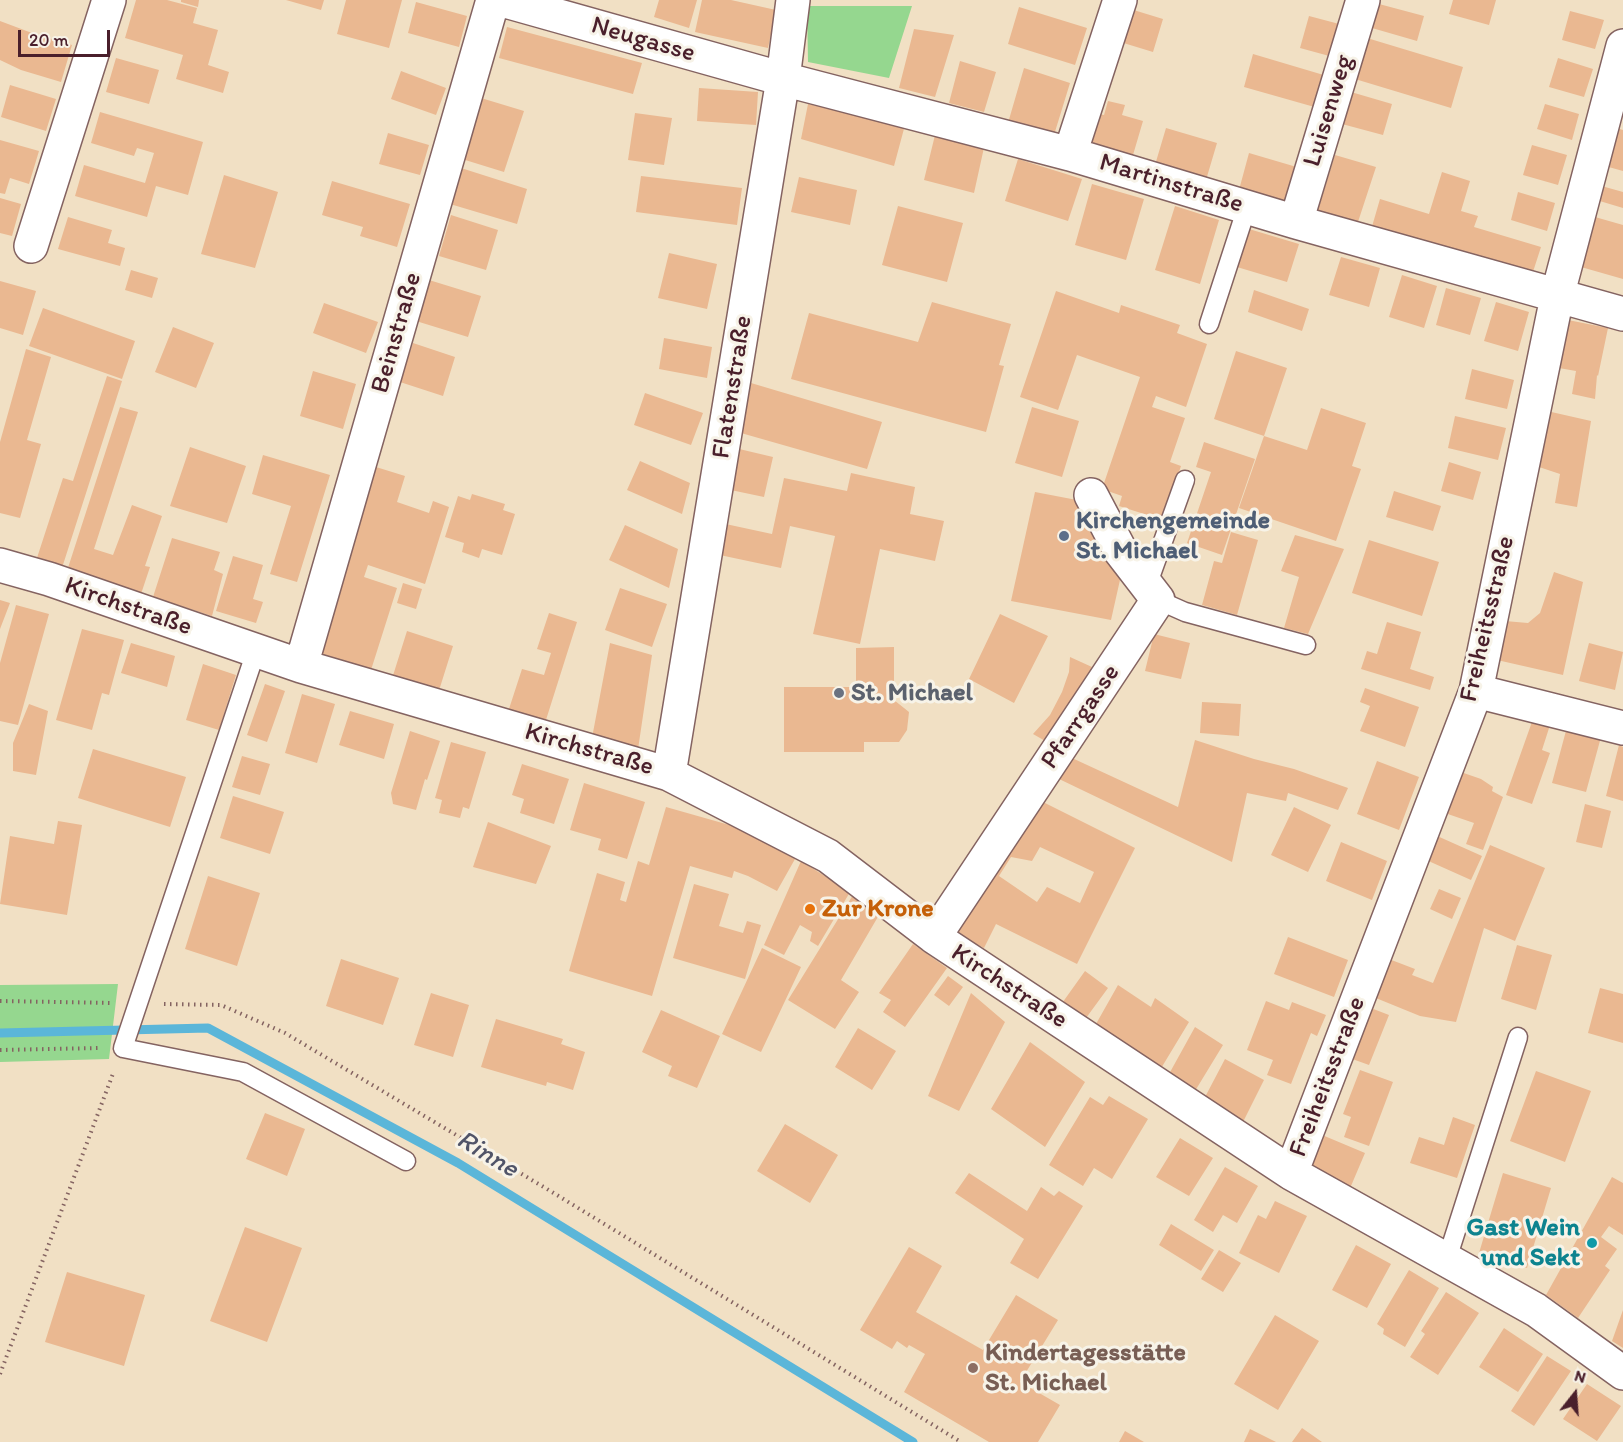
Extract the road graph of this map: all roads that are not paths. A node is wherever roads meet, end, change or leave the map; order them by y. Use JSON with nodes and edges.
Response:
{"nodes":[{"id":1,"x":109,"y":0,"type":"edge"},
{"id":2,"x":493,"y":0,"type":"edge"},
{"id":3,"x":502,"y":0,"type":"edge"},
{"id":4,"x":793,"y":0,"type":"edge"},
{"id":5,"x":1119,"y":0,"type":"edge"},
{"id":6,"x":1363,"y":0,"type":"edge"},
{"id":7,"x":1623,"y":45,"type":"edge"},
{"id":8,"x":783,"y":79,"type":"junction"},
{"id":9,"x":1070,"y":154,"type":"junction"},
{"id":10,"x":1247,"y":207,"type":"junction"},
{"id":11,"x":1296,"y":222,"type":"junction"},
{"id":12,"x":32,"y":246,"type":"dead end"},
{"id":13,"x":1557,"y":297,"type":"junction"},
{"id":14,"x":1623,"y":314,"type":"edge"},
{"id":15,"x":1209,"y":324,"type":"dead end"},
{"id":16,"x":1185,"y":480,"type":"dead end"},
{"id":17,"x":1091,"y":495,"type":"dead end"},
{"id":18,"x":0,"y":565,"type":"edge"},
{"id":19,"x":1153,"y":593,"type":"junction"},
{"id":20,"x":1306,"y":645,"type":"dead end"},
{"id":21,"x":256,"y":651,"type":"junction"},
{"id":22,"x":301,"y":666,"type":"junction"},
{"id":23,"x":1476,"y":691,"type":"junction"},
{"id":24,"x":1623,"y":728,"type":"edge"},
{"id":25,"x":669,"y":774,"type":"junction"},
{"id":26,"x":934,"y":937,"type":"junction"},
{"id":27,"x":1518,"y":1037,"type":"dead end"},
{"id":28,"x":406,"y":1161,"type":"dead end"},
{"id":29,"x":1291,"y":1173,"type":"junction"},
{"id":30,"x":1447,"y":1259,"type":"junction"},
{"id":31,"x":1623,"y":1373,"type":"edge"}],
"edges":[{"from":1,"to":12,"type":"street"},
{"from":2,"to":22,"type":"street","name":"Beinstraße"},
{"from":3,"to":8,"type":"street","name":"Neugasse"},
{"from":4,"to":8,"type":"street","name":"Flatenstraße"},
{"from":5,"to":9,"type":"street"},
{"from":6,"to":11,"type":"street","name":"Luisenweg"},
{"from":7,"to":13,"type":"street","name":"Freiheitsstraße"},
{"from":8,"to":9,"type":"street","name":"Martinstraße"},
{"from":8,"to":25,"type":"street","name":"Flatenstraße"},
{"from":9,"to":10,"type":"street","name":"Martinstraße"},
{"from":10,"to":11,"type":"street","name":"Martinstraße"},
{"from":10,"to":15,"type":"lane"},
{"from":11,"to":13,"type":"street","name":"Martinstraße"},
{"from":13,"to":14,"type":"street","name":"Martinstraße"},
{"from":13,"to":23,"type":"street","name":"Freiheitsstraße"},
{"from":16,"to":19,"type":"lane"},
{"from":17,"to":19,"type":"street"},
{"from":18,"to":21,"type":"street","name":"Kirchstraße"},
{"from":19,"to":20,"type":"lane"},
{"from":19,"to":26,"type":"street","name":"Pfarrgasse"},
{"from":21,"to":22,"type":"street","name":"Kirchstraße"},
{"from":21,"to":28,"type":"lane"},
{"from":22,"to":25,"type":"street","name":"Kirchstraße"},
{"from":23,"to":24,"type":"street"},
{"from":23,"to":29,"type":"street","name":"Freiheitsstraße"},
{"from":25,"to":26,"type":"street","name":"Kirchstraße"},
{"from":26,"to":29,"type":"street","name":"Kirchstraße"},
{"from":27,"to":30,"type":"lane"},
{"from":29,"to":30,"type":"street","name":"Kirchstraße"},
{"from":30,"to":31,"type":"street","name":"Kirchstraße"}]}
